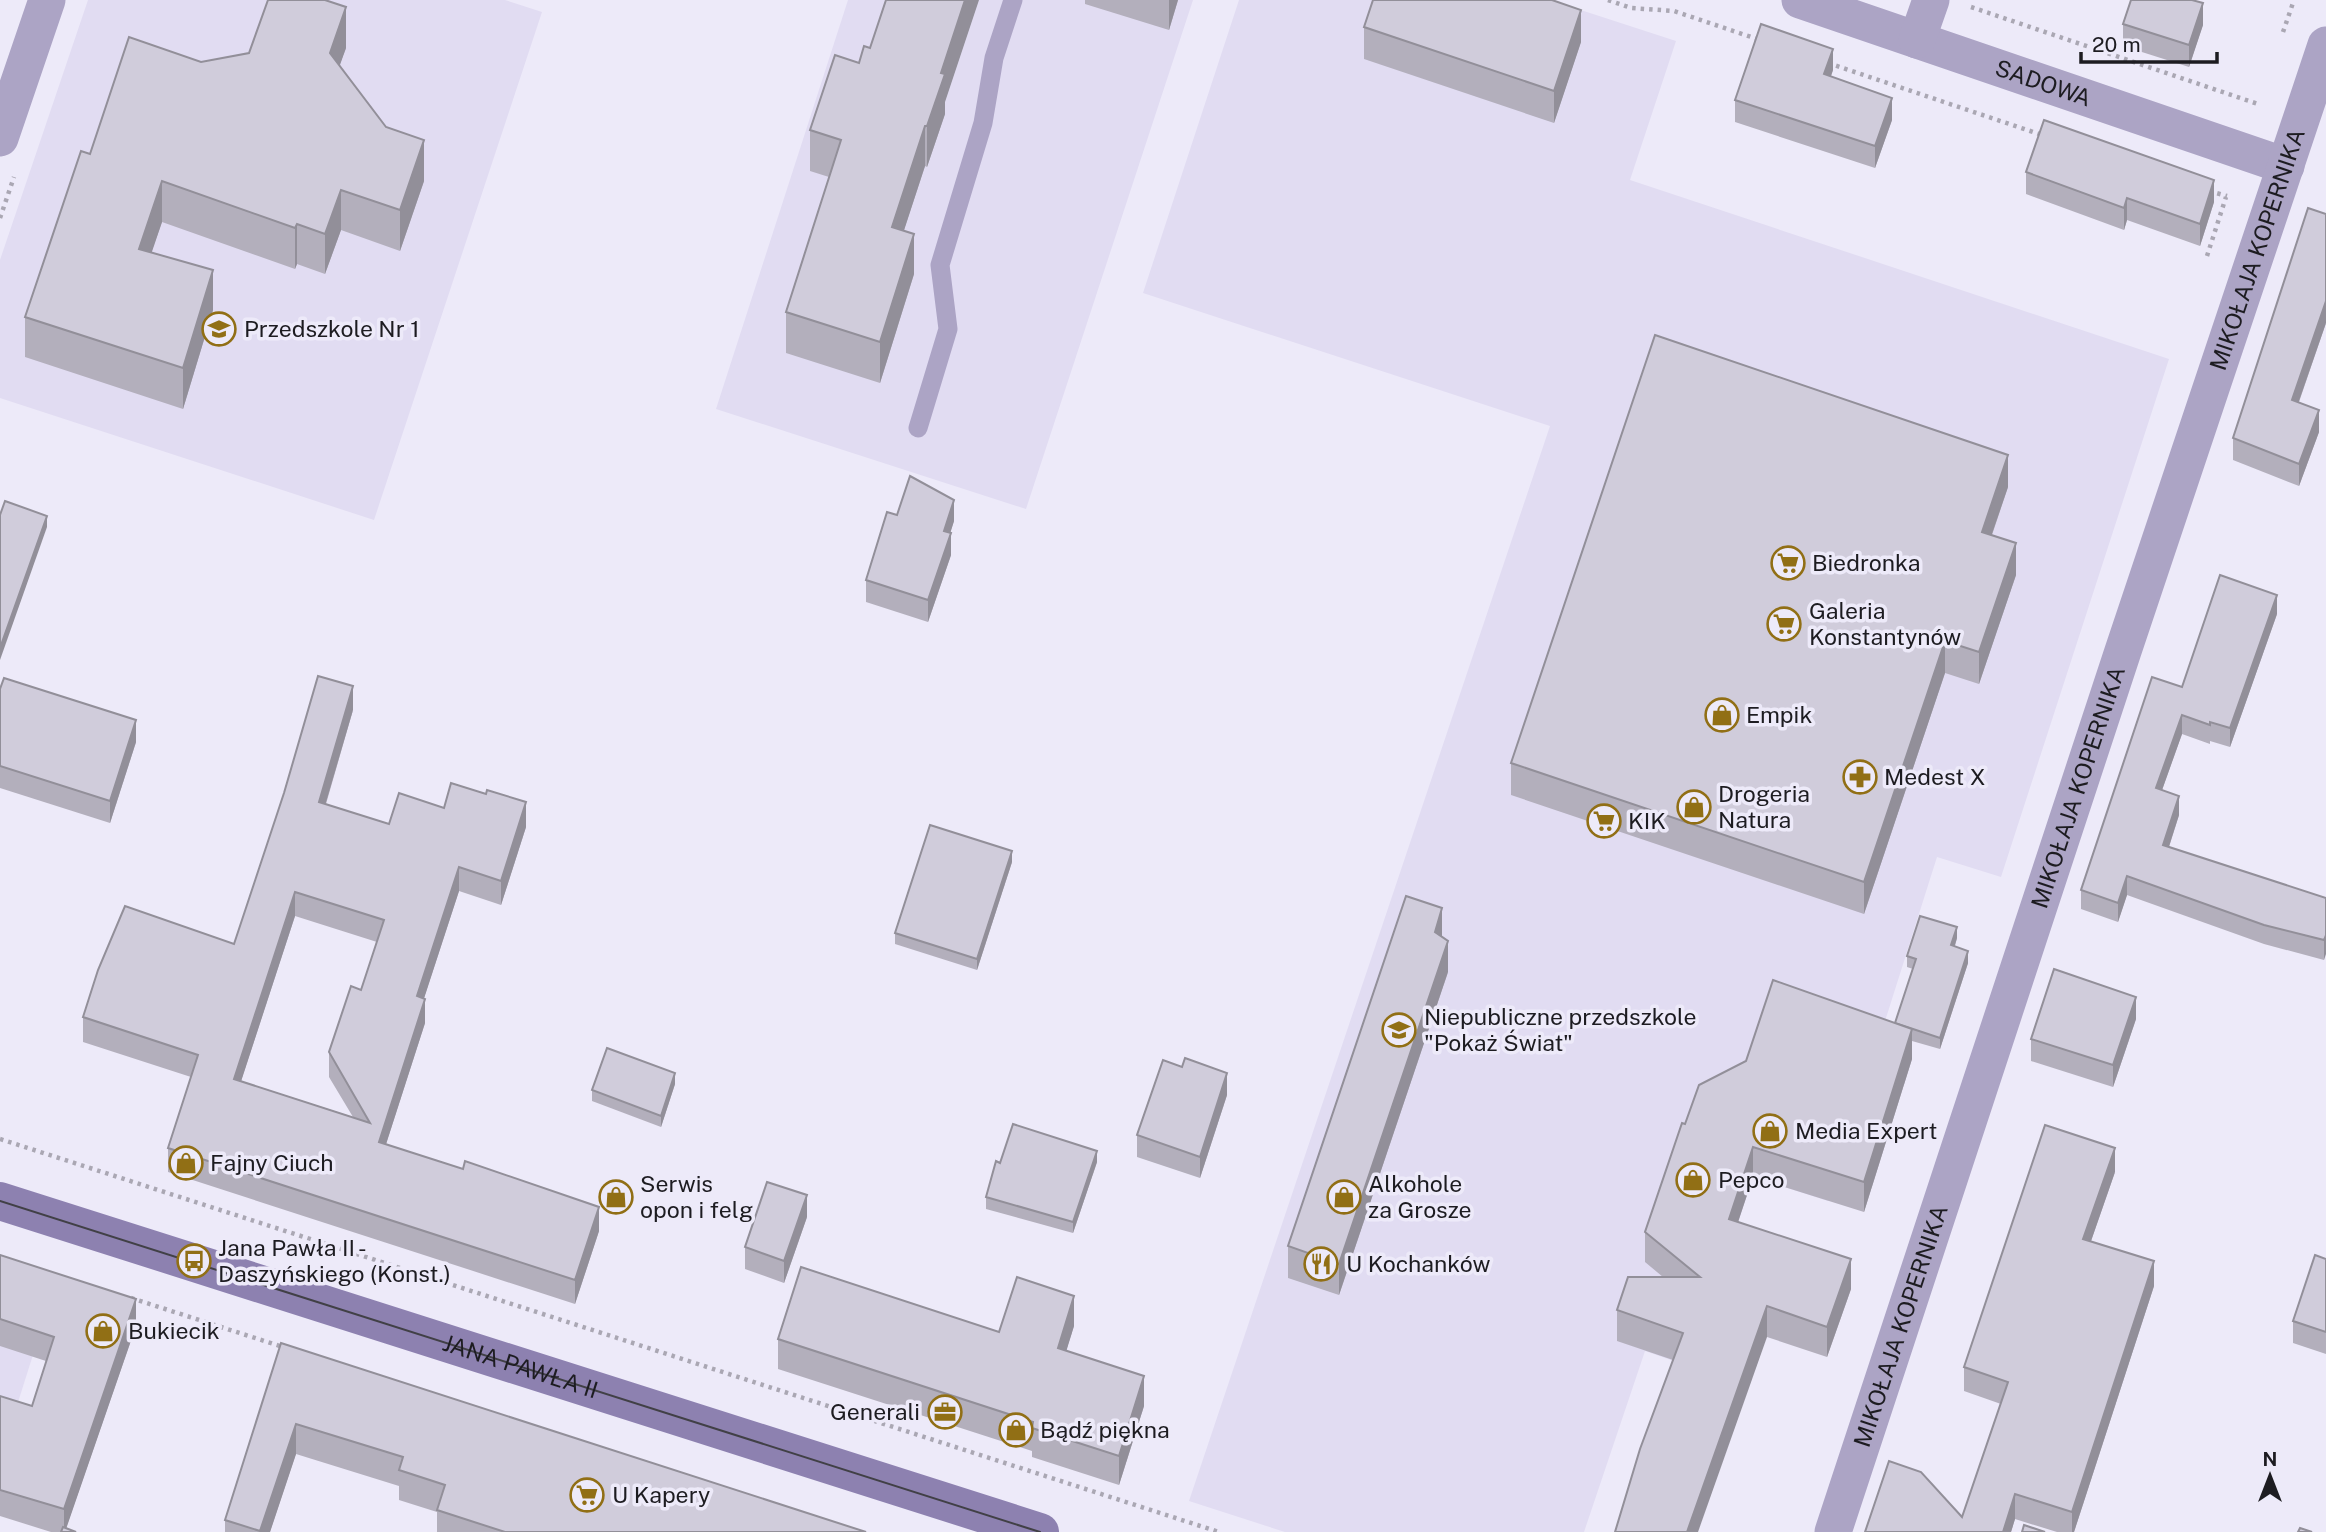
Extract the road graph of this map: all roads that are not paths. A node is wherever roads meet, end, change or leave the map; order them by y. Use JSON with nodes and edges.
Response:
{"nodes":[{"id":1,"x":47,"y":0,"type":"edge"},
{"id":2,"x":1013,"y":0,"type":"edge"},
{"id":3,"x":1800,"y":0,"type":"edge"},
{"id":4,"x":1947,"y":2,"type":"edge"},
{"id":5,"x":1917,"y":40,"type":"junction"},
{"id":6,"x":2326,"y":45,"type":"edge"},
{"id":7,"x":0,"y":138,"type":"edge"},
{"id":8,"x":2286,"y":166,"type":"junction"},
{"id":9,"x":918,"y":428,"type":"dead end"},
{"id":10,"x":0,"y":1201,"type":"edge"},
{"id":11,"x":1040,"y":1532,"type":"edge"},
{"id":12,"x":1833,"y":1532,"type":"edge"}],
"edges":[{"from":1,"to":7,"type":"street"},
{"from":2,"to":9,"type":"lane"},
{"from":3,"to":5,"type":"street","name":"SADOWA"},
{"from":4,"to":5,"type":"street"},
{"from":5,"to":8,"type":"street","name":"SADOWA"},
{"from":6,"to":8,"type":"street","name":"MIKOŁAJA KOPERNIKA"},
{"from":8,"to":12,"type":"street","name":"MIKOŁAJA KOPERNIKA"},
{"from":10,"to":11,"type":"main road","name":"JANA PAWŁA II"}]}
